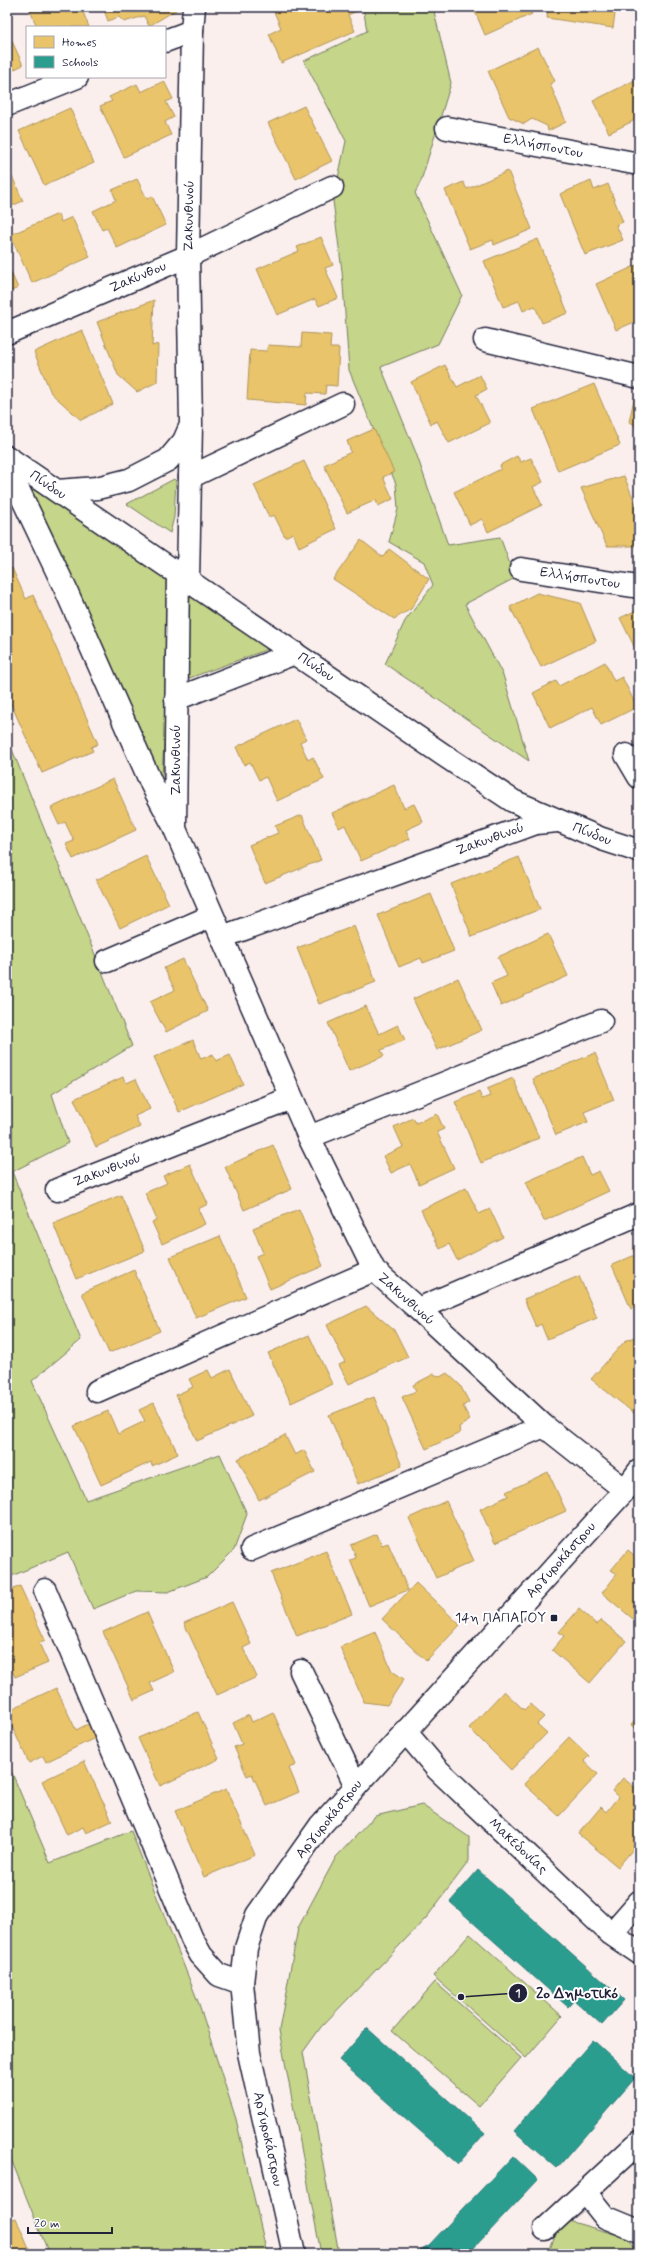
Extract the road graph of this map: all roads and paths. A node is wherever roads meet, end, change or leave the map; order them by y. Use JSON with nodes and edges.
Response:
{"nodes":[{"id":1,"x":194,"y":7,"type":"edge"},
{"id":2,"x":192,"y":31,"type":"junction"},
{"id":3,"x":166,"y":42,"type":"edge"},
{"id":4,"x":74,"y":78,"type":"edge"},
{"id":5,"x":7,"y":105,"type":"edge"},
{"id":6,"x":447,"y":128,"type":"dead end"},
{"id":7,"x":639,"y":164,"type":"edge"},
{"id":8,"x":332,"y":186,"type":"dead end"},
{"id":9,"x":188,"y":256,"type":"junction"},
{"id":10,"x":7,"y":333,"type":"edge"},
{"id":11,"x":485,"y":340,"type":"dead end"},
{"id":12,"x":639,"y":376,"type":"edge"},
{"id":13,"x":343,"y":404,"type":"dead end"},
{"id":14,"x":191,"y":424,"type":"junction"},
{"id":15,"x":7,"y":457,"type":"edge"},
{"id":16,"x":7,"y":466,"type":"edge"},
{"id":17,"x":190,"y":477,"type":"junction"},
{"id":18,"x":57,"y":491,"type":"junction"},
{"id":19,"x":521,"y":569,"type":"dead end"},
{"id":20,"x":183,"y":577,"type":"junction"},
{"id":21,"x":639,"y":586,"type":"edge"},
{"id":22,"x":295,"y":653,"type":"junction"},
{"id":23,"x":176,"y":699,"type":"junction"},
{"id":24,"x":626,"y":755,"type":"dead end"},
{"id":25,"x":639,"y":777,"type":"edge"},
{"id":26,"x":557,"y":821,"type":"junction"},
{"id":27,"x":175,"y":829,"type":"junction"},
{"id":28,"x":639,"y":851,"type":"edge"},
{"id":29,"x":212,"y":916,"type":"junction"},
{"id":30,"x":222,"y":937,"type":"junction"},
{"id":31,"x":108,"y":961,"type":"dead end"},
{"id":32,"x":601,"y":1021,"type":"dead end"},
{"id":33,"x":291,"y":1098,"type":"junction"},
{"id":34,"x":309,"y":1137,"type":"junction"},
{"id":35,"x":57,"y":1190,"type":"dead end"},
{"id":36,"x":639,"y":1214,"type":"edge"},
{"id":37,"x":374,"y":1270,"type":"junction"},
{"id":38,"x":418,"y":1309,"type":"junction"},
{"id":39,"x":97,"y":1391,"type":"dead end"},
{"id":40,"x":544,"y":1426,"type":"junction"},
{"id":41,"x":639,"y":1471,"type":"edge"},
{"id":42,"x":625,"y":1490,"type":"junction"},
{"id":43,"x":252,"y":1549,"type":"dead end"},
{"id":44,"x":45,"y":1590,"type":"dead end"},
{"id":45,"x":301,"y":1671,"type":"dead end"},
{"id":46,"x":405,"y":1731,"type":"junction"},
{"id":47,"x":356,"y":1786,"type":"junction"},
{"id":48,"x":639,"y":1902,"type":"edge"},
{"id":49,"x":611,"y":1934,"type":"junction"},
{"id":50,"x":639,"y":1953,"type":"edge"},
{"id":51,"x":242,"y":1983,"type":"junction"},
{"id":52,"x":639,"y":2142,"type":"edge"},
{"id":53,"x":585,"y":2192,"type":"junction"},
{"id":54,"x":545,"y":2229,"type":"dead end"},
{"id":55,"x":639,"y":2231,"type":"edge"},
{"id":56,"x":294,"y":2254,"type":"edge"}],
"edges":[{"from":1,"to":2,"type":"street","name":"Ζακυνθινού"},
{"from":2,"to":3,"type":"street"},
{"from":2,"to":9,"type":"street","name":"Ζακυνθινού"},
{"from":4,"to":5,"type":"street"},
{"from":6,"to":7,"type":"street","name":"Ελλήσποντου"},
{"from":8,"to":9,"type":"street","name":"Ζακύνθου"},
{"from":9,"to":10,"type":"street","name":"Ζακύνθου"},
{"from":9,"to":14,"type":"street","name":"Ζακυνθινού"},
{"from":11,"to":12,"type":"street"},
{"from":13,"to":17,"type":"street"},
{"from":14,"to":17,"type":"street","name":"Ζακυνθινού"},
{"from":14,"to":18,"type":"street","name":"Ζακυνθινού"},
{"from":15,"to":18,"type":"street","name":"Πίνδου"},
{"from":16,"to":27,"type":"street"},
{"from":17,"to":20,"type":"street","name":"Ζακυνθινού"},
{"from":18,"to":20,"type":"street","name":"Πίνδου"},
{"from":19,"to":21,"type":"street","name":"Ελλήσποντου"},
{"from":20,"to":22,"type":"street","name":"Πίνδου"},
{"from":20,"to":23,"type":"street","name":"Ζακυνθινού"},
{"from":22,"to":23,"type":"street"},
{"from":22,"to":26,"type":"street","name":"Πίνδου"},
{"from":23,"to":27,"type":"street","name":"Ζακυνθινού"},
{"from":24,"to":25,"type":"street"},
{"from":26,"to":28,"type":"street","name":"Πίνδου"},
{"from":26,"to":30,"type":"street","name":"Ζακυνθινού"},
{"from":27,"to":29,"type":"street","name":"Ζακυνθινού"},
{"from":29,"to":30,"type":"street","name":"Ζακυνθινού"},
{"from":29,"to":31,"type":"street"},
{"from":30,"to":33,"type":"street","name":"Ζακυνθινού"},
{"from":32,"to":34,"type":"street"},
{"from":33,"to":34,"type":"street","name":"Ζακυνθινού"},
{"from":33,"to":35,"type":"street","name":"Ζακυνθινού"},
{"from":34,"to":37,"type":"street","name":"Ζακυνθινού"},
{"from":36,"to":38,"type":"street"},
{"from":37,"to":38,"type":"street","name":"Ζακυνθινού"},
{"from":37,"to":39,"type":"street"},
{"from":38,"to":40,"type":"street","name":"Ζακυνθινού"},
{"from":40,"to":42,"type":"street","name":"Ζακυνθινού"},
{"from":40,"to":43,"type":"street"},
{"from":41,"to":42,"type":"street","name":"Αργυροκάστρου"},
{"from":42,"to":46,"type":"street","name":"Αργυροκάστρου"},
{"from":44,"to":51,"type":"street"},
{"from":45,"to":47,"type":"street"},
{"from":46,"to":47,"type":"street","name":"Αργυροκάστρου"},
{"from":46,"to":49,"type":"street","name":"Μακεδονίας"},
{"from":47,"to":51,"type":"street","name":"Αργυροκάστρου"},
{"from":48,"to":49,"type":"street"},
{"from":49,"to":50,"type":"street","name":"Μακεδονίας"},
{"from":51,"to":56,"type":"street","name":"Αργυροκάστρου"},
{"from":52,"to":53,"type":"street"},
{"from":53,"to":54,"type":"street"},
{"from":53,"to":55,"type":"street"}]}
